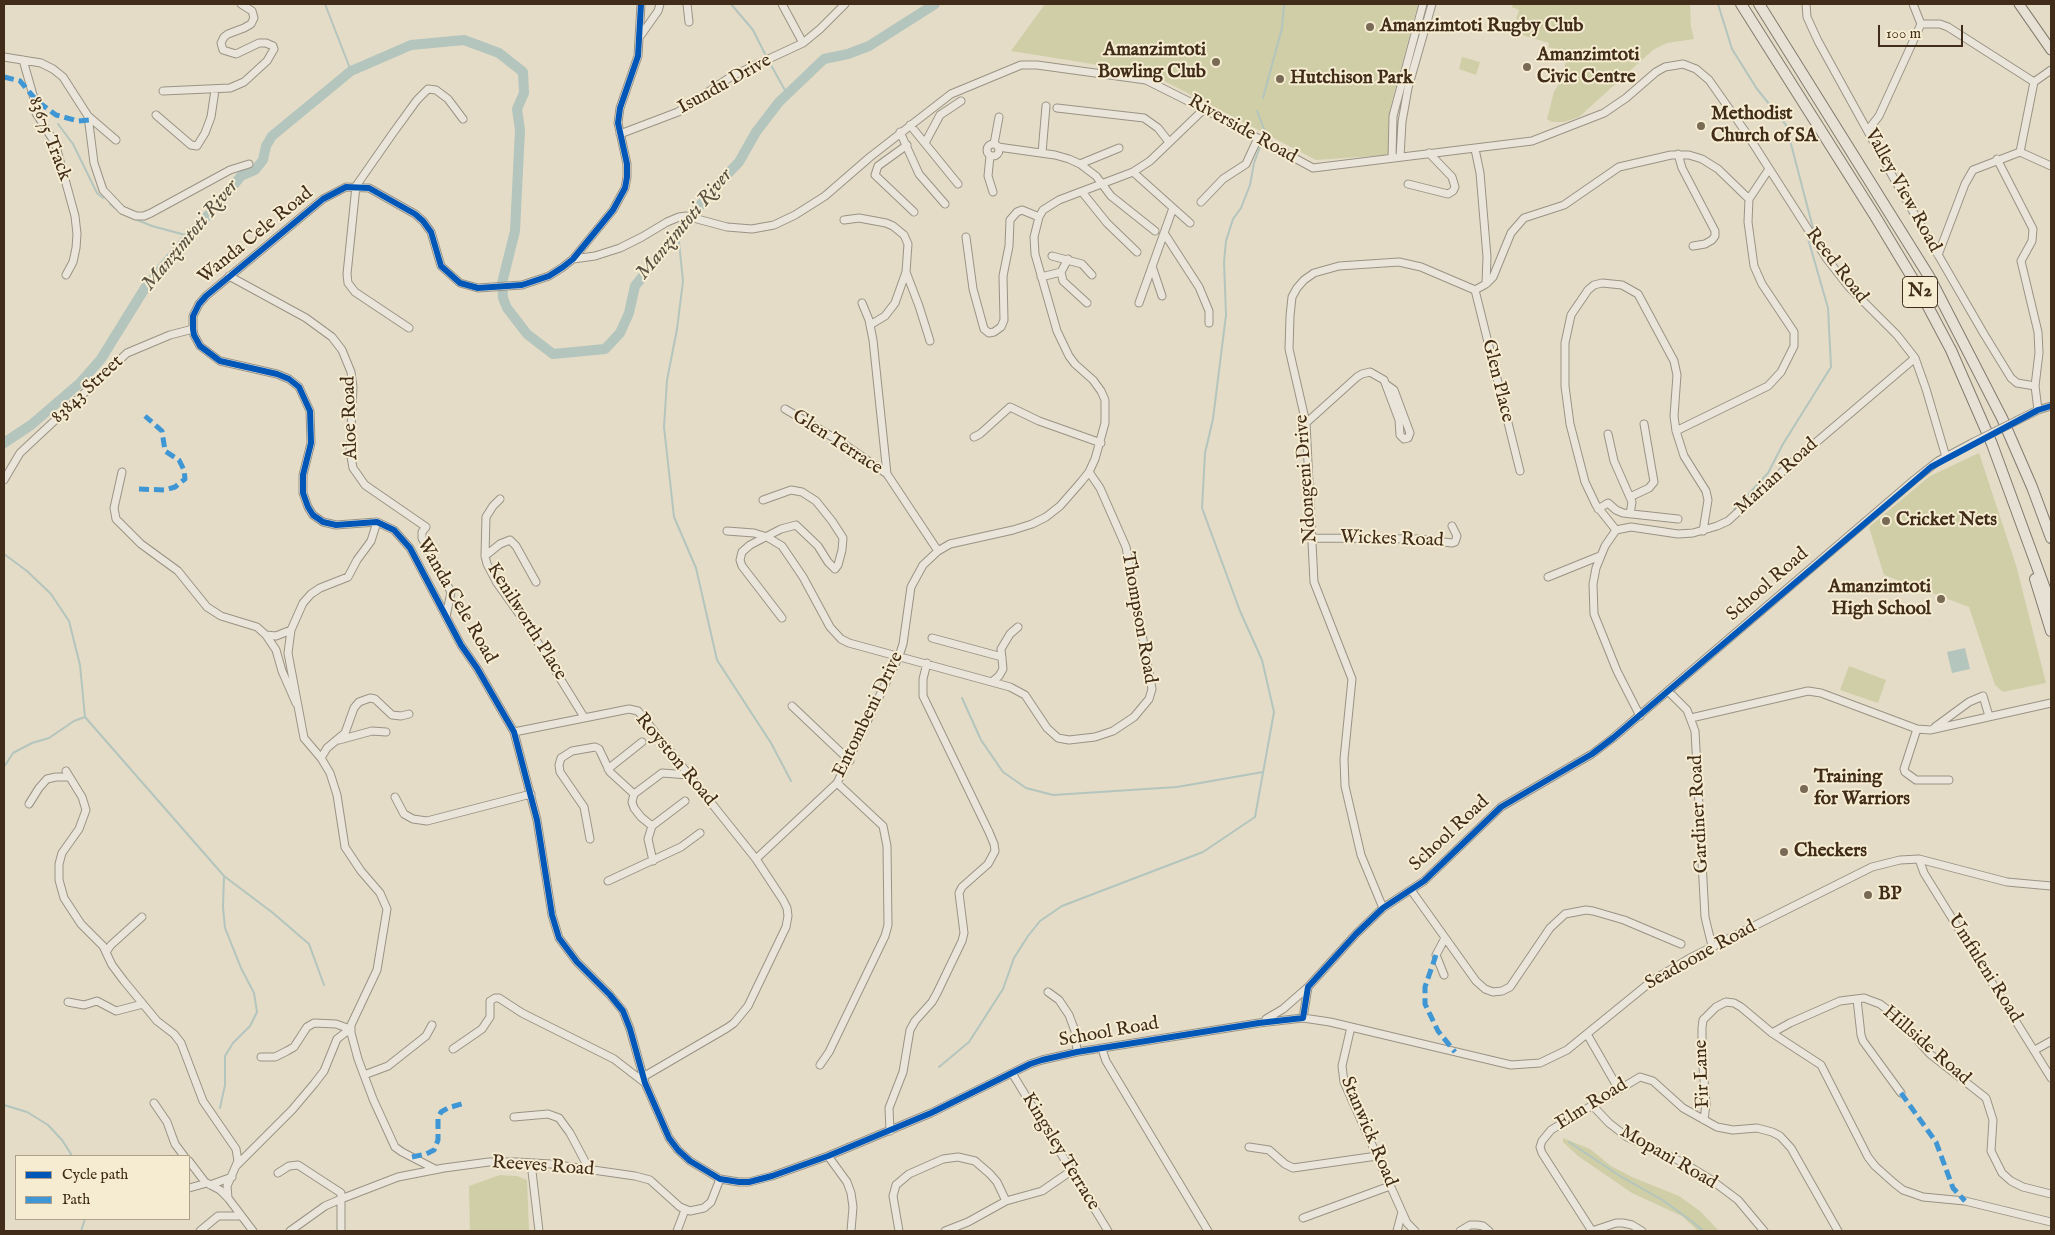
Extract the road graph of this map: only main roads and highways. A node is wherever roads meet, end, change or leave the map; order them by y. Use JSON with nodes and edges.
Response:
{"nodes":[{"id":1,"x":1741,"y":4,"type":"edge"},
{"id":2,"x":1759,"y":4,"type":"edge"},
{"id":3,"x":2019,"y":4,"type":"edge"},
{"id":4,"x":2051,"y":50,"type":"edge"},
{"id":5,"x":2023,"y":525,"type":"junction"},
{"id":6,"x":2051,"y":538,"type":"edge"},
{"id":7,"x":2051,"y":605,"type":"edge"},
{"id":8,"x":2051,"y":630,"type":"edge"}],
"edges":[{"from":1,"to":5,"type":"highway","number":"N2"},
{"from":2,"to":6,"type":"highway","number":"N2"},
{"from":3,"to":4,"type":"main road"},
{"from":5,"to":7,"type":"highway","number":"N2"},
{"from":5,"to":8,"type":"highway"}]}
